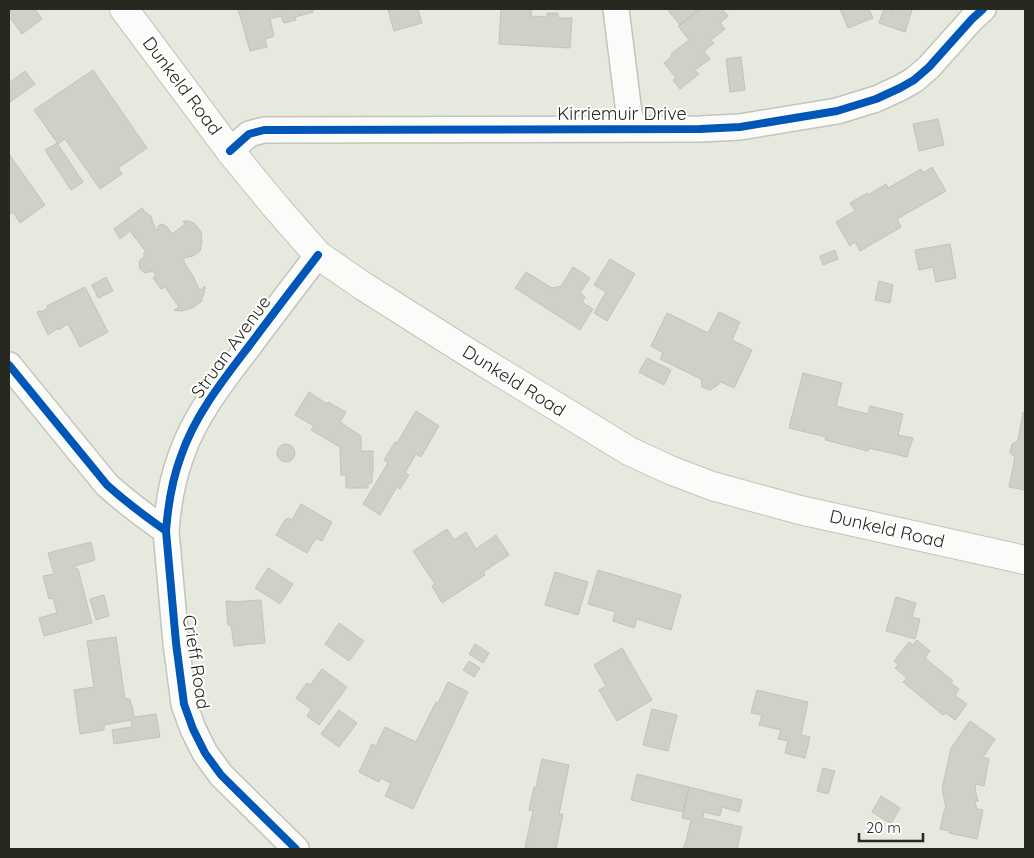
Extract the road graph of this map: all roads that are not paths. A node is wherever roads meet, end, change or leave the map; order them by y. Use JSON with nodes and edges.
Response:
{"nodes":[{"id":1,"x":124,"y":9,"type":"edge"},
{"id":2,"x":616,"y":9,"type":"edge"},
{"id":3,"x":983,"y":9,"type":"edge"},
{"id":4,"x":634,"y":130,"type":"junction"},
{"id":5,"x":230,"y":151,"type":"junction"},
{"id":6,"x":318,"y":255,"type":"junction"},
{"id":7,"x":9,"y":365,"type":"edge"},
{"id":8,"x":166,"y":531,"type":"junction"},
{"id":9,"x":1025,"y":560,"type":"edge"},
{"id":10,"x":296,"y":849,"type":"edge"}],
"edges":[{"from":1,"to":5,"type":"main road","name":"Dunkeld Road"},
{"from":2,"to":4,"type":"street"},
{"from":3,"to":4,"type":"street","name":"Kirriemuir Drive"},
{"from":4,"to":5,"type":"street","name":"Kirriemuir Drive"},
{"from":5,"to":6,"type":"main road","name":"Dunkeld Road"},
{"from":6,"to":8,"type":"street","name":"Struan Avenue"},
{"from":6,"to":9,"type":"main road","name":"Dunkeld Road"},
{"from":7,"to":8,"type":"street"},
{"from":8,"to":10,"type":"street","name":"Crieff Road"}]}
